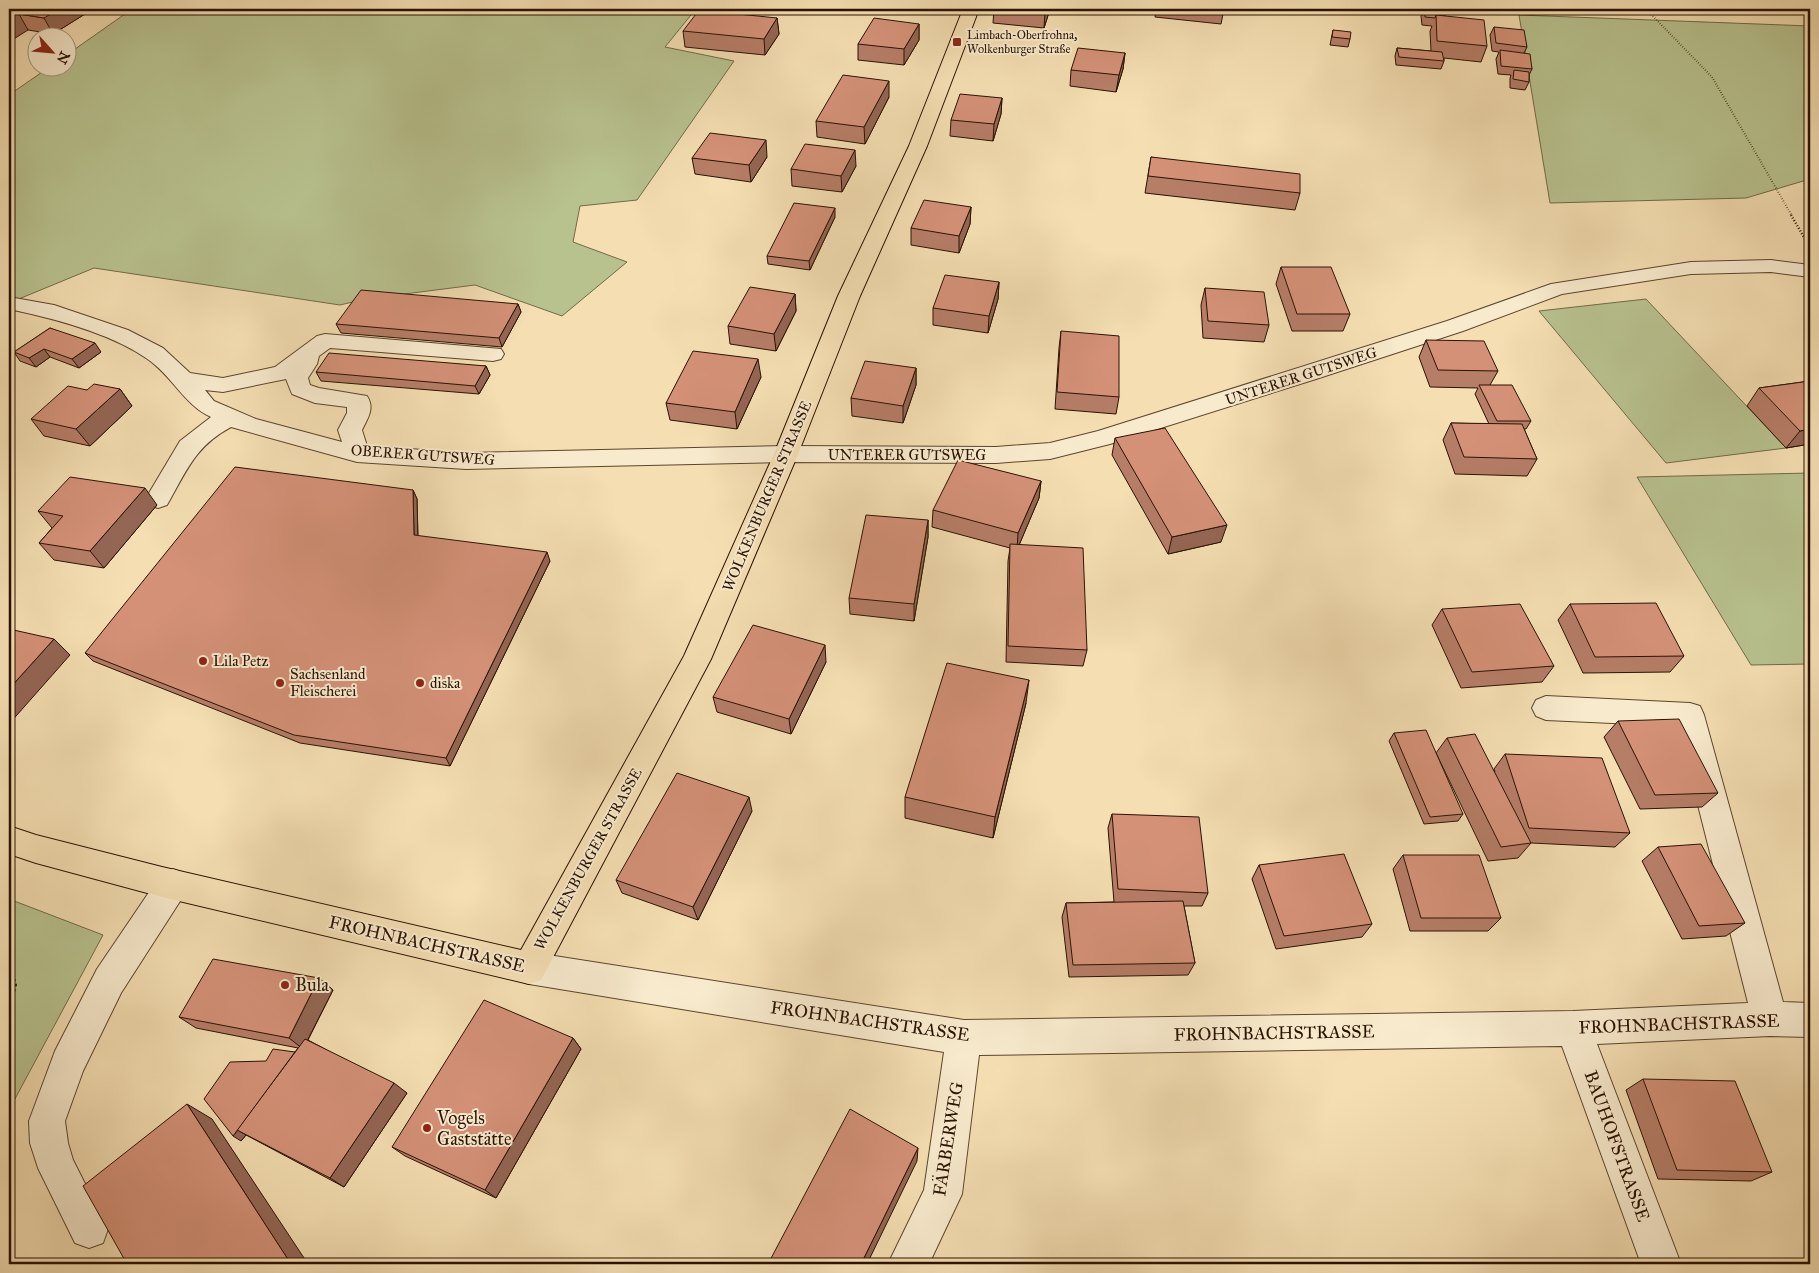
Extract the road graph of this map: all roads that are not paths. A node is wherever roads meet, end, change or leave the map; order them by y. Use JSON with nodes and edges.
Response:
{"nodes":[{"id":1,"x":971,"y":9,"type":"edge"},
{"id":2,"x":1810,"y":271,"type":"edge"},
{"id":3,"x":9,"y":303,"type":"edge"},
{"id":4,"x":309,"y":353,"type":"junction"},
{"id":5,"x":493,"y":354,"type":"dead end"},
{"id":6,"x":182,"y":379,"type":"junction"},
{"id":7,"x":230,"y":417,"type":"junction"},
{"id":8,"x":357,"y":454,"type":"junction"},
{"id":9,"x":786,"y":454,"type":"junction"},
{"id":10,"x":158,"y":499,"type":"dead end"},
{"id":11,"x":1546,"y":708,"type":"dead end"},
{"id":12,"x":9,"y":840,"type":"edge"},
{"id":13,"x":173,"y":884,"type":"junction"},
{"id":14,"x":529,"y":968,"type":"junction"},
{"id":15,"x":1770,"y":1019,"type":"junction"},
{"id":16,"x":1810,"y":1020,"type":"edge"},
{"id":17,"x":1573,"y":1028,"type":"junction"},
{"id":18,"x":964,"y":1038,"type":"junction"},
{"id":19,"x":89,"y":1229,"type":"edge"},
{"id":20,"x":908,"y":1264,"type":"edge"},
{"id":21,"x":1661,"y":1264,"type":"edge"}],
"edges":[{"from":1,"to":9,"type":"main road","name":"WOLKENBURGER STRASSE"},
{"from":2,"to":9,"type":"street","name":"UNTERER GUTSWEG"},
{"from":3,"to":6,"type":"street","name":"OBERER GUTSWEG"},
{"from":4,"to":5,"type":"street"},
{"from":4,"to":6,"type":"street"},
{"from":4,"to":8,"type":"street"},
{"from":6,"to":7,"type":"street","name":"OBERER GUTSWEG"},
{"from":7,"to":8,"type":"street","name":"OBERER GUTSWEG"},
{"from":7,"to":10,"type":"street"},
{"from":8,"to":9,"type":"street","name":"OBERER GUTSWEG"},
{"from":9,"to":14,"type":"main road","name":"WOLKENBURGER STRASSE"},
{"from":11,"to":15,"type":"street"},
{"from":12,"to":13,"type":"main road","name":"FROHNBACHSTRASSE"},
{"from":13,"to":14,"type":"main road","name":"FROHNBACHSTRASSE"},
{"from":13,"to":19,"type":"street"},
{"from":14,"to":18,"type":"street","name":"FROHNBACHSTRASSE"},
{"from":15,"to":16,"type":"street","name":"FROHNBACHSTRASSE"},
{"from":15,"to":17,"type":"street","name":"FROHNBACHSTRASSE"},
{"from":17,"to":18,"type":"street","name":"FROHNBACHSTRASSE"},
{"from":17,"to":21,"type":"street","name":"BAUHOFSTRASSE"},
{"from":18,"to":20,"type":"street","name":"FÄRBERWEG"}]}
